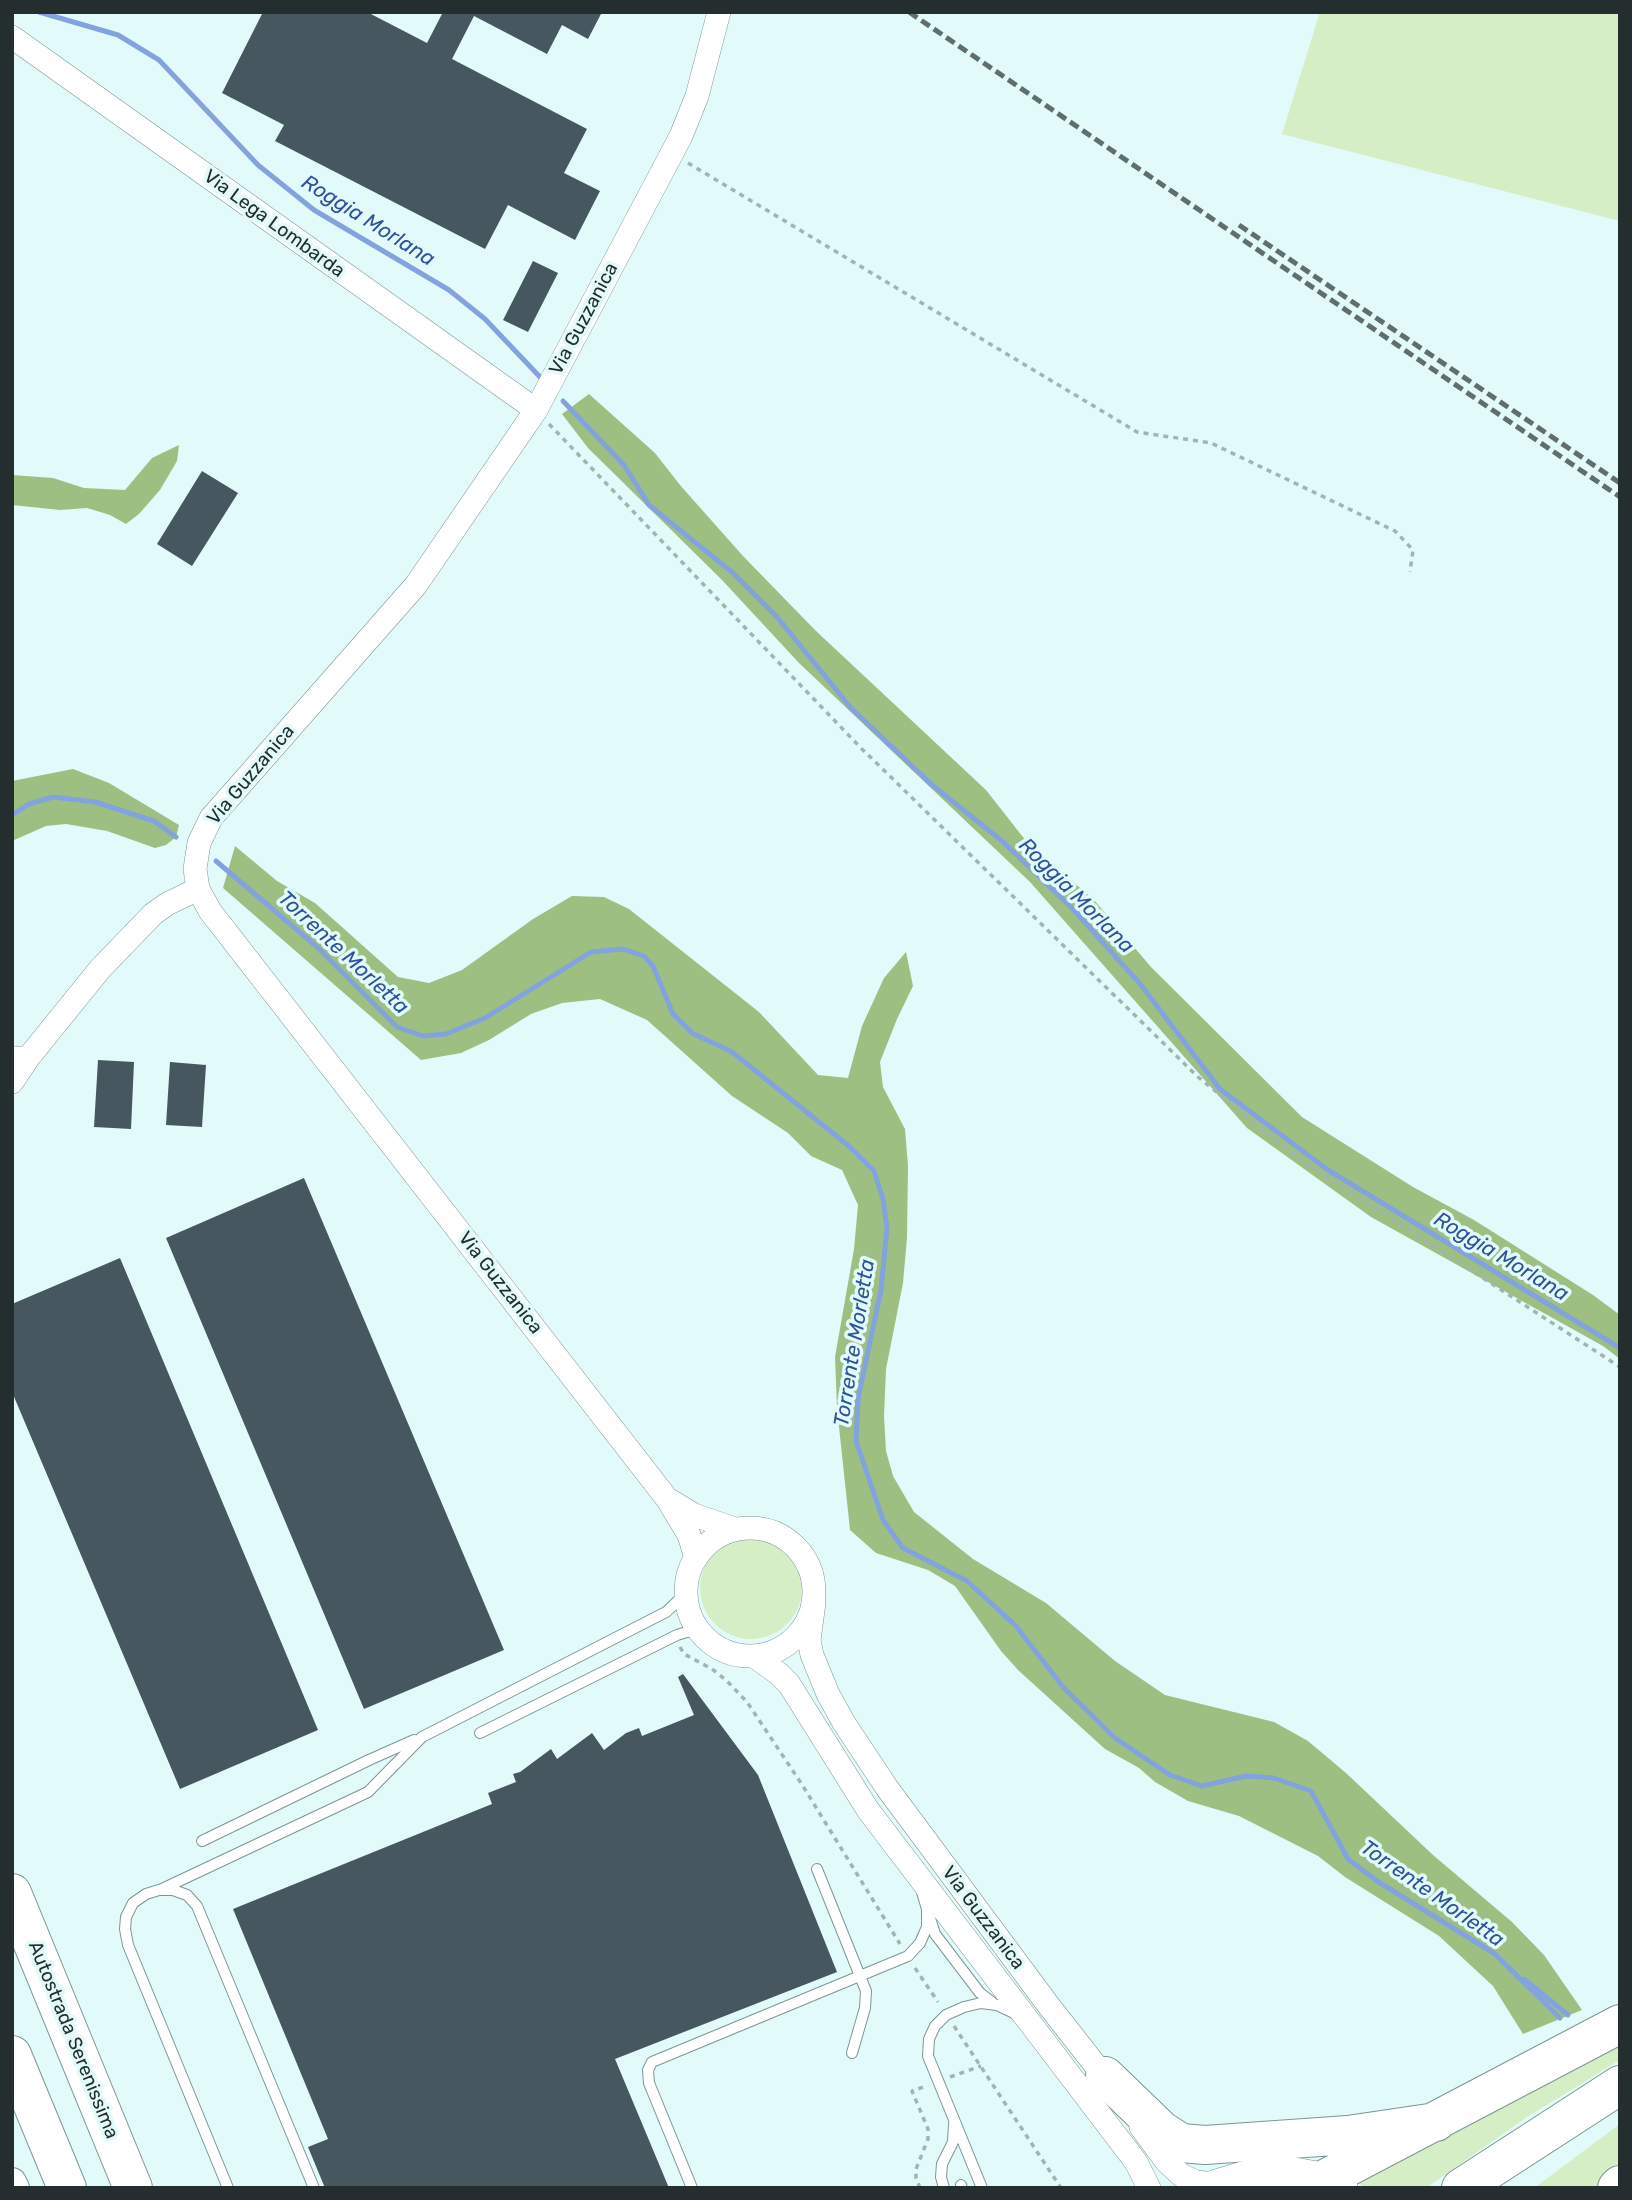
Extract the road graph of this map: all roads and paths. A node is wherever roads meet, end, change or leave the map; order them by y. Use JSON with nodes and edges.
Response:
{"nodes":[{"id":1,"x":719,"y":12,"type":"edge"},
{"id":2,"x":12,"y":37,"type":"edge"},
{"id":3,"x":672,"y":153,"type":"junction"},
{"id":4,"x":536,"y":410,"type":"junction"},
{"id":5,"x":1410,"y":572,"type":"dead end"},
{"id":6,"x":198,"y":889,"type":"junction"},
{"id":7,"x":20,"y":1058,"type":"edge"},
{"id":8,"x":12,"y":1082,"type":"edge"},
{"id":9,"x":1620,"y":1367,"type":"edge"},
{"id":10,"x":668,"y":1500,"type":"junction"},
{"id":11,"x":735,"y":1530,"type":"junction"},
{"id":12,"x":696,"y":1558,"type":"junction"},
{"id":13,"x":686,"y":1593,"type":"junction"},
{"id":14,"x":814,"y":1603,"type":"junction"},
{"id":15,"x":687,"y":1632,"type":"junction"},
{"id":16,"x":755,"y":1657,"type":"junction"},
{"id":17,"x":480,"y":1733,"type":"dead end"},
{"id":18,"x":422,"y":1737,"type":"junction"},
{"id":19,"x":202,"y":1841,"type":"dead end"},
{"id":20,"x":894,"y":1844,"type":"junction"},
{"id":21,"x":817,"y":1869,"type":"dead end"},
{"id":22,"x":159,"y":1890,"type":"junction"},
{"id":23,"x":12,"y":1893,"type":"edge"},
{"id":24,"x":927,"y":1909,"type":"junction"},
{"id":25,"x":908,"y":1956,"type":"junction"},
{"id":26,"x":861,"y":1976,"type":"junction"},
{"id":27,"x":997,"y":2005,"type":"junction"},
{"id":28,"x":946,"y":2015,"type":"junction"},
{"id":29,"x":1029,"y":2022,"type":"junction"},
{"id":30,"x":1620,"y":2024,"type":"edge"},
{"id":31,"x":852,"y":2053,"type":"dead end"},
{"id":32,"x":12,"y":2055,"type":"edge"},
{"id":33,"x":1105,"y":2076,"type":"junction"},
{"id":34,"x":1620,"y":2085,"type":"edge"},
{"id":35,"x":912,"y":2091,"type":"dead end"},
{"id":36,"x":1620,"y":2101,"type":"edge"},
{"id":37,"x":954,"y":2119,"type":"junction"},
{"id":38,"x":1436,"y":2122,"type":"junction"},
{"id":39,"x":12,"y":2182,"type":"edge"},
{"id":40,"x":1330,"y":2184,"type":"edge"},
{"id":41,"x":1220,"y":2186,"type":"edge"},
{"id":42,"x":15,"y":2188,"type":"edge"},
{"id":43,"x":67,"y":2188,"type":"edge"},
{"id":44,"x":133,"y":2188,"type":"edge"},
{"id":45,"x":228,"y":2188,"type":"edge"},
{"id":46,"x":314,"y":2188,"type":"edge"},
{"id":47,"x":692,"y":2188,"type":"edge"},
{"id":48,"x":920,"y":2188,"type":"edge"},
{"id":49,"x":944,"y":2188,"type":"edge"},
{"id":50,"x":982,"y":2188,"type":"edge"},
{"id":51,"x":1061,"y":2188,"type":"edge"},
{"id":52,"x":1149,"y":2188,"type":"edge"},
{"id":53,"x":1461,"y":2188,"type":"edge"},
{"id":54,"x":1509,"y":2188,"type":"edge"}],
"edges":[{"from":1,"to":3,"type":"street","name":"Via Guzzanica"},
{"from":2,"to":4,"type":"street","name":"Via Lega Lombarda"},
{"from":3,"to":4,"type":"street","name":"Via Guzzanica"},
{"from":3,"to":5,"type":"path"},
{"from":4,"to":6,"type":"street","name":"Via Guzzanica"},
{"from":4,"to":9,"type":"path"},
{"from":6,"to":7,"type":"street"},
{"from":6,"to":10,"type":"street","name":"Via Guzzanica"},
{"from":7,"to":8,"type":"street"},
{"from":10,"to":11,"type":"street","name":"Via Guzzanica"},
{"from":10,"to":12,"type":"street","name":"Via Guzzanica"},
{"from":11,"to":12,"type":"street"},
{"from":11,"to":14,"type":"street","name":"Via Guzzanica"},
{"from":12,"to":13,"type":"street"},
{"from":13,"to":15,"type":"street"},
{"from":13,"to":18,"type":"lane"},
{"from":14,"to":16,"type":"street"},
{"from":14,"to":33,"type":"street","name":"Via Guzzanica"},
{"from":15,"to":16,"type":"street","name":"Via Guzzanica"},
{"from":15,"to":17,"type":"lane"},
{"from":15,"to":25,"type":"path"},
{"from":16,"to":20,"type":"street","name":"Via Guzzanica"},
{"from":18,"to":19,"type":"lane"},
{"from":18,"to":22,"type":"lane"},
{"from":20,"to":24,"type":"lane"},
{"from":20,"to":29,"type":"street","name":"Via Guzzanica"},
{"from":21,"to":26,"type":"lane"},
{"from":22,"to":45,"type":"lane"},
{"from":22,"to":46,"type":"lane"},
{"from":23,"to":44,"type":"highway","name":"Autostrada Serenissima"},
{"from":24,"to":25,"type":"lane"},
{"from":24,"to":27,"type":"lane"},
{"from":25,"to":26,"type":"lane"},
{"from":25,"to":28,"type":"path"},
{"from":26,"to":31,"type":"lane"},
{"from":26,"to":47,"type":"lane"},
{"from":27,"to":28,"type":"lane"},
{"from":27,"to":29,"type":"lane"},
{"from":28,"to":37,"type":"lane"},
{"from":28,"to":51,"type":"path"},
{"from":29,"to":52,"type":"street","name":"Via Guzzanica"},
{"from":30,"to":38,"type":"highway"},
{"from":32,"to":43,"type":"highway"},
{"from":33,"to":38,"type":"highway"},
{"from":33,"to":41,"type":"street","name":"Via Guzzanica"},
{"from":34,"to":53,"type":"highway"},
{"from":35,"to":48,"type":"path"},
{"from":36,"to":54,"type":"highway"},
{"from":37,"to":49,"type":"lane"},
{"from":37,"to":50,"type":"lane"},
{"from":38,"to":40,"type":"highway"},
{"from":39,"to":42,"type":"street"},
{"from":40,"to":41,"type":"main road"}]}
